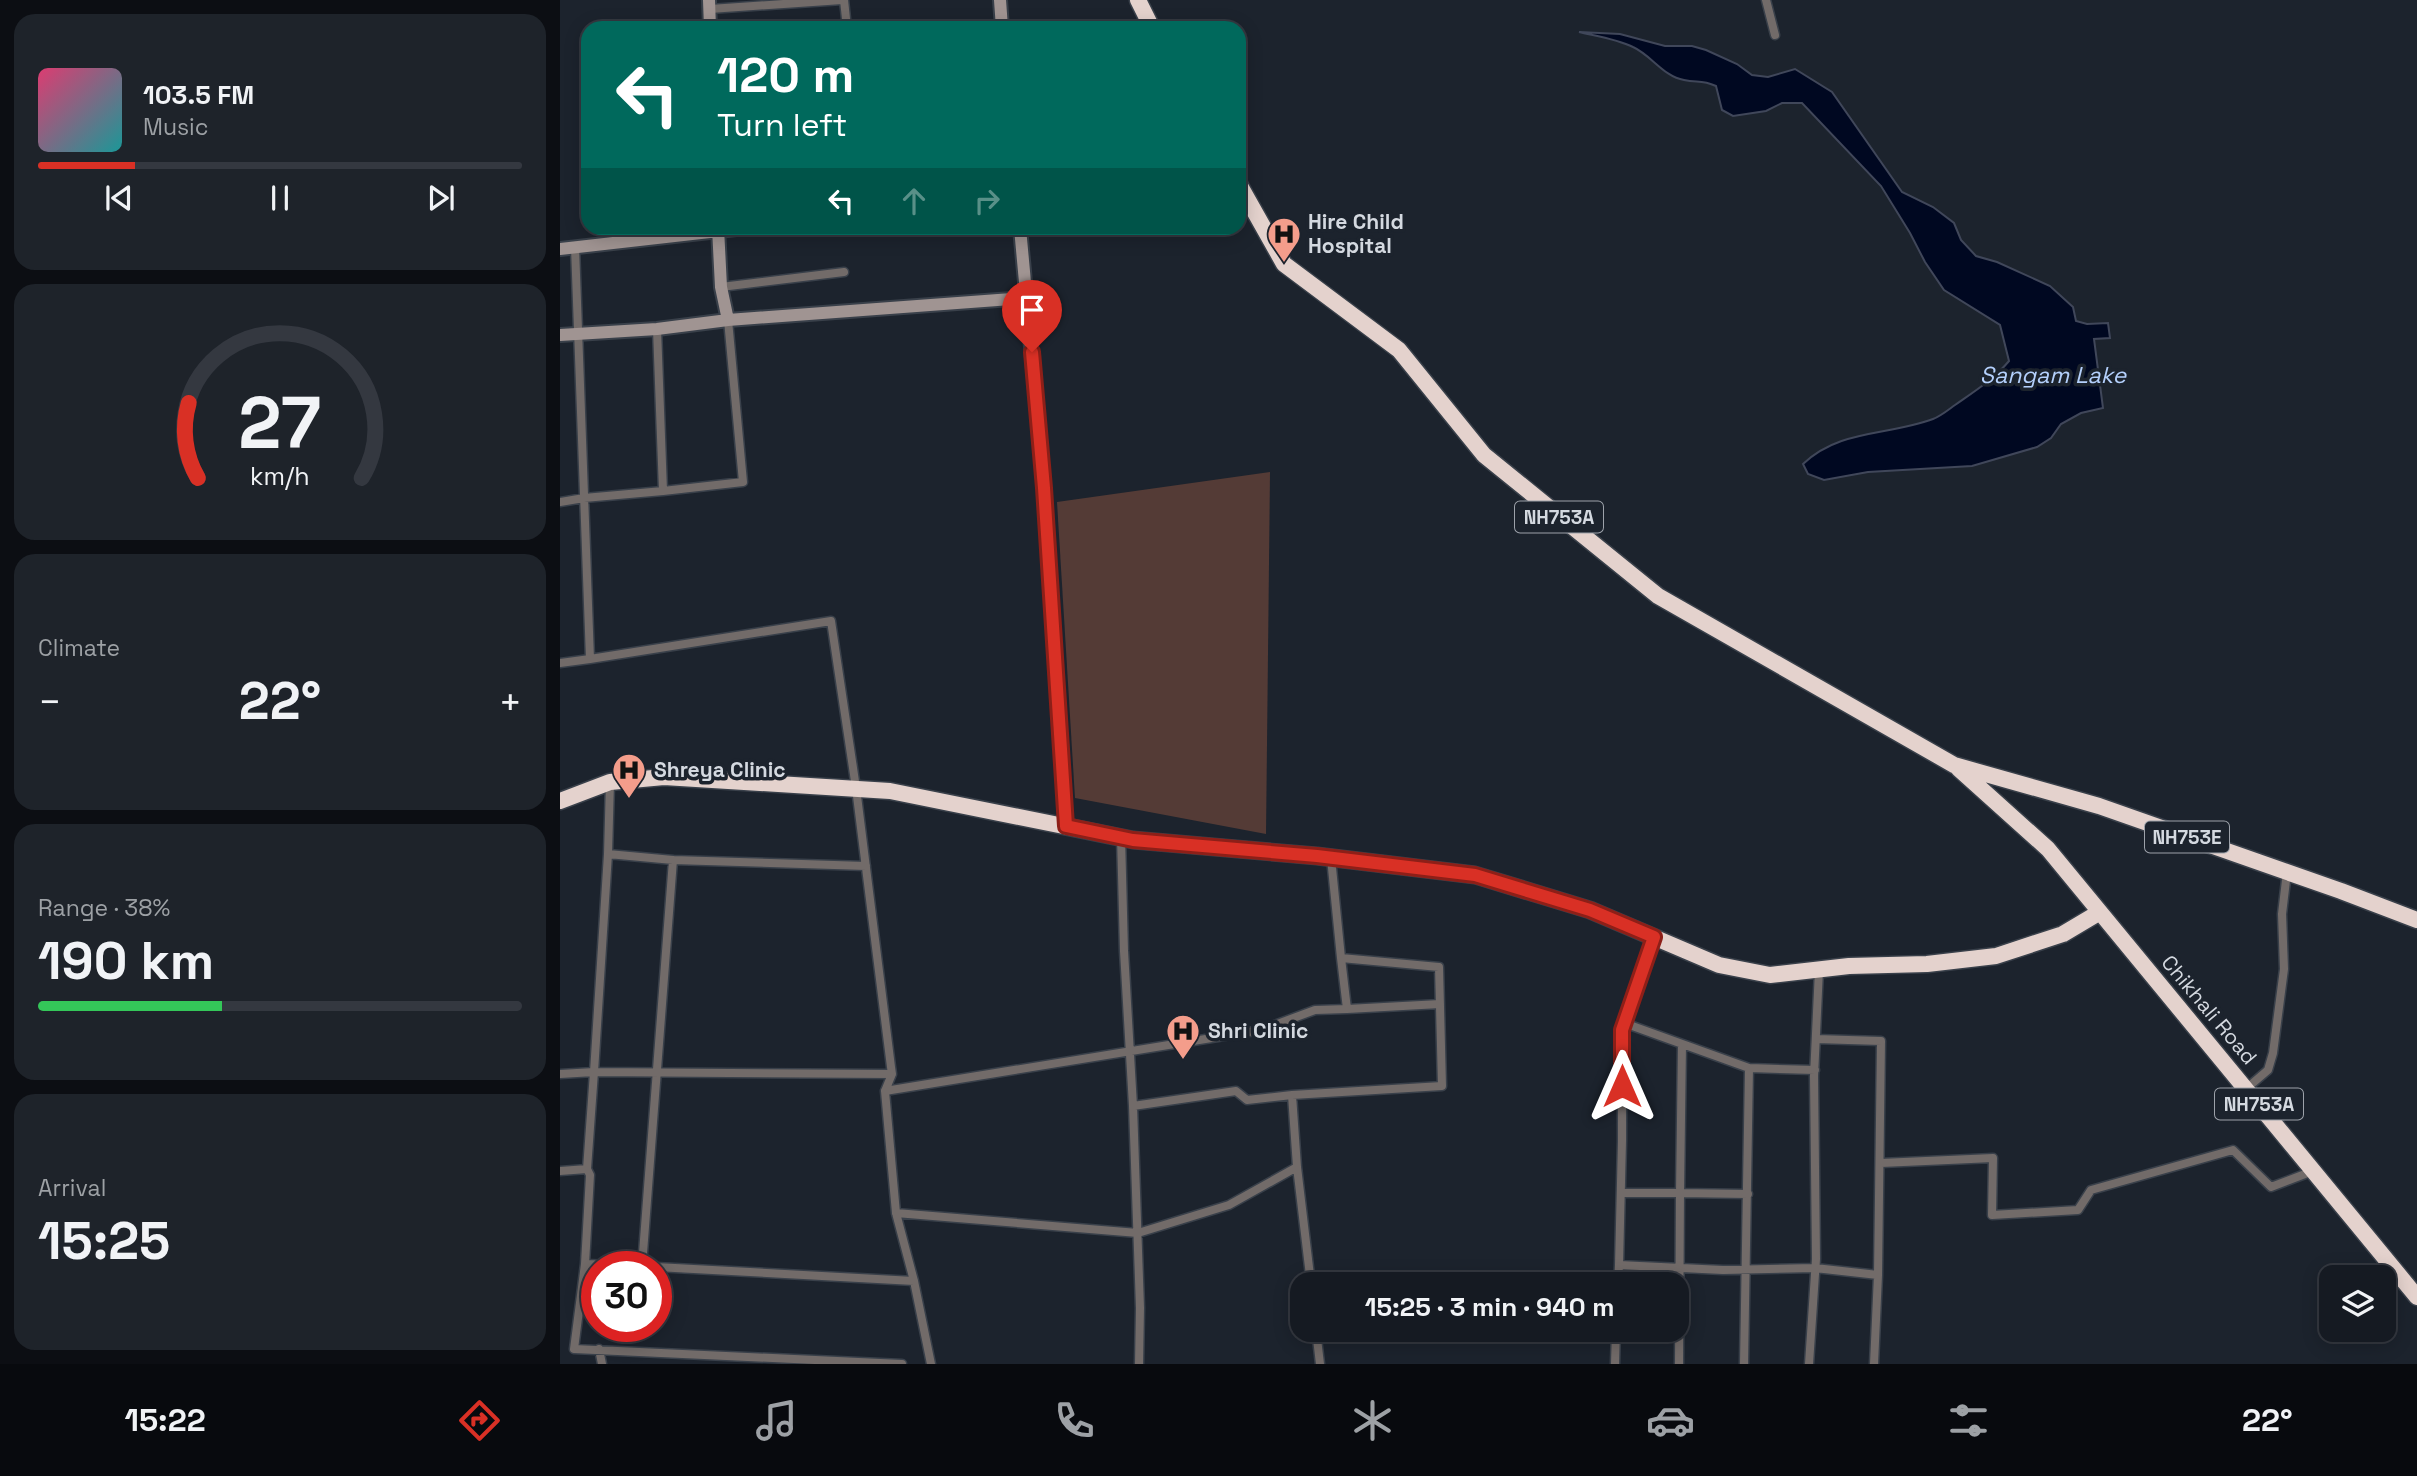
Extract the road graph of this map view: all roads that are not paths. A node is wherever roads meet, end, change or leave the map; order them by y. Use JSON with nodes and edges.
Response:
{"nodes":[{"id":1,"x":843,"y":0,"type":"edge"},
{"id":2,"x":1000,"y":0,"type":"edge"},
{"id":3,"x":1138,"y":0,"type":"edge"},
{"id":4,"x":1766,"y":0,"type":"edge"},
{"id":5,"x":709,"y":5,"type":"edge"},
{"id":6,"x":846,"y":21,"type":"edge"},
{"id":7,"x":1002,"y":21,"type":"edge"},
{"id":8,"x":1148,"y":21,"type":"edge"},
{"id":9,"x":1775,"y":35,"type":"dead end"},
{"id":10,"x":1246,"y":196,"type":"edge"},
{"id":11,"x":670,"y":235,"type":"edge"},
{"id":12,"x":718,"y":235,"type":"edge"},
{"id":13,"x":1021,"y":235,"type":"edge"},
{"id":14,"x":575,"y":247,"type":"junction"},
{"id":15,"x":560,"y":249,"type":"edge"},
{"id":16,"x":844,"y":272,"type":"dead end"},
{"id":17,"x":721,"y":287,"type":"junction"},
{"id":18,"x":1026,"y":298,"type":"junction"},
{"id":19,"x":728,"y":320,"type":"junction"},
{"id":20,"x":657,"y":329,"type":"junction"},
{"id":21,"x":577,"y":334,"type":"junction"},
{"id":22,"x":560,"y":335,"type":"edge"},
{"id":23,"x":663,"y":491,"type":"junction"},
{"id":24,"x":584,"y":498,"type":"junction"},
{"id":25,"x":560,"y":502,"type":"edge"},
{"id":26,"x":590,"y":659,"type":"junction"},
{"id":27,"x":560,"y":663,"type":"edge"},
{"id":28,"x":1954,"y":765,"type":"junction"},
{"id":29,"x":610,"y":782,"type":"junction"},
{"id":30,"x":856,"y":788,"type":"junction"},
{"id":31,"x":560,"y":800,"type":"edge"},
{"id":32,"x":1066,"y":826,"type":"junction"},
{"id":33,"x":1121,"y":837,"type":"junction"},
{"id":34,"x":608,"y":854,"type":"junction"},
{"id":35,"x":1331,"y":858,"type":"junction"},
{"id":36,"x":673,"y":860,"type":"junction"},
{"id":37,"x":866,"y":866,"type":"junction"},
{"id":38,"x":2287,"y":872,"type":"junction"},
{"id":39,"x":2100,"y":912,"type":"junction"},
{"id":40,"x":2417,"y":920,"type":"edge"},
{"id":41,"x":1654,"y":937,"type":"junction"},
{"id":42,"x":1341,"y":958,"type":"junction"},
{"id":43,"x":1819,"y":970,"type":"junction"},
{"id":44,"x":1440,"y":1004,"type":"junction"},
{"id":45,"x":1347,"y":1009,"type":"junction"},
{"id":46,"x":1624,"y":1023,"type":"junction"},
{"id":47,"x":1816,"y":1039,"type":"junction"},
{"id":48,"x":1682,"y":1044,"type":"junction"},
{"id":49,"x":1130,"y":1051,"type":"junction"},
{"id":50,"x":1749,"y":1068,"type":"junction"},
{"id":51,"x":1815,"y":1070,"type":"junction"},
{"id":52,"x":656,"y":1071,"type":"junction"},
{"id":53,"x":594,"y":1072,"type":"junction"},
{"id":54,"x":560,"y":1074,"type":"edge"},
{"id":55,"x":892,"y":1074,"type":"junction"},
{"id":56,"x":2247,"y":1088,"type":"junction"},
{"id":57,"x":885,"y":1091,"type":"junction"},
{"id":58,"x":1292,"y":1095,"type":"junction"},
{"id":59,"x":1133,"y":1106,"type":"junction"},
{"id":60,"x":1881,"y":1163,"type":"junction"},
{"id":61,"x":1297,"y":1167,"type":"junction"},
{"id":62,"x":587,"y":1169,"type":"junction"},
{"id":63,"x":560,"y":1171,"type":"edge"},
{"id":64,"x":2314,"y":1171,"type":"junction"},
{"id":65,"x":1621,"y":1193,"type":"junction"},
{"id":66,"x":1680,"y":1193,"type":"junction"},
{"id":67,"x":1748,"y":1194,"type":"junction"},
{"id":68,"x":896,"y":1213,"type":"junction"},
{"id":69,"x":1138,"y":1233,"type":"junction"},
{"id":70,"x":585,"y":1251,"type":"edge"},
{"id":71,"x":643,"y":1251,"type":"edge"},
{"id":72,"x":1619,"y":1265,"type":"junction"},
{"id":73,"x":672,"y":1268,"type":"edge"},
{"id":74,"x":1681,"y":1268,"type":"junction"},
{"id":75,"x":1815,"y":1268,"type":"junction"},
{"id":76,"x":1746,"y":1270,"type":"junction"},
{"id":77,"x":1310,"y":1272,"type":"edge"},
{"id":78,"x":1619,"y":1272,"type":"edge"},
{"id":79,"x":1878,"y":1275,"type":"junction"},
{"id":80,"x":914,"y":1281,"type":"junction"},
{"id":81,"x":581,"y":1290,"type":"edge"},
{"id":82,"x":2417,"y":1297,"type":"edge"},
{"id":83,"x":1317,"y":1342,"type":"edge"},
{"id":84,"x":1616,"y":1342,"type":"edge"},
{"id":85,"x":599,"y":1349,"type":"junction"},
{"id":86,"x":776,"y":1361,"type":"edge"},
{"id":87,"x":601,"y":1364,"type":"edge"},
{"id":88,"x":902,"y":1364,"type":"edge"},
{"id":89,"x":931,"y":1364,"type":"edge"},
{"id":90,"x":1139,"y":1364,"type":"edge"},
{"id":91,"x":1320,"y":1364,"type":"edge"},
{"id":92,"x":1615,"y":1364,"type":"edge"},
{"id":93,"x":1679,"y":1364,"type":"edge"},
{"id":94,"x":1744,"y":1364,"type":"edge"},
{"id":95,"x":1809,"y":1364,"type":"edge"},
{"id":96,"x":1874,"y":1364,"type":"edge"}],
"edges":[{"from":1,"to":5,"type":"street"},
{"from":1,"to":6,"type":"street"},
{"from":2,"to":7,"type":"street"},
{"from":3,"to":8,"type":"highway"},
{"from":4,"to":9,"type":"street"},
{"from":10,"to":28,"type":"highway","number":"NH753A"},
{"from":11,"to":14,"type":"street"},
{"from":12,"to":17,"type":"street"},
{"from":13,"to":18,"type":"street"},
{"from":14,"to":15,"type":"street"},
{"from":14,"to":21,"type":"street"},
{"from":16,"to":17,"type":"street"},
{"from":17,"to":19,"type":"street"},
{"from":18,"to":19,"type":"street"},
{"from":18,"to":32,"type":"street"},
{"from":19,"to":20,"type":"street"},
{"from":19,"to":23,"type":"street"},
{"from":20,"to":21,"type":"street"},
{"from":20,"to":23,"type":"street"},
{"from":21,"to":22,"type":"street"},
{"from":21,"to":24,"type":"street"},
{"from":23,"to":24,"type":"street"},
{"from":24,"to":25,"type":"street"},
{"from":24,"to":26,"type":"street"},
{"from":26,"to":27,"type":"street"},
{"from":26,"to":30,"type":"street"},
{"from":28,"to":38,"type":"highway","number":"NH753E"},
{"from":28,"to":39,"type":"highway","name":"Chikhali Road","number":"NH753A"},
{"from":29,"to":30,"type":"highway"},
{"from":29,"to":31,"type":"highway"},
{"from":29,"to":34,"type":"street"},
{"from":30,"to":32,"type":"highway"},
{"from":30,"to":37,"type":"street"},
{"from":32,"to":33,"type":"highway"},
{"from":33,"to":35,"type":"highway"},
{"from":33,"to":49,"type":"street"},
{"from":34,"to":36,"type":"street"},
{"from":34,"to":53,"type":"street"},
{"from":35,"to":41,"type":"highway"},
{"from":35,"to":42,"type":"street"},
{"from":36,"to":37,"type":"street"},
{"from":36,"to":52,"type":"street"},
{"from":37,"to":55,"type":"street"},
{"from":38,"to":40,"type":"highway","number":"NH753E"},
{"from":38,"to":56,"type":"street"},
{"from":39,"to":43,"type":"highway"},
{"from":39,"to":56,"type":"highway","name":"Chikhali Road","number":"NH753A"},
{"from":41,"to":43,"type":"highway"},
{"from":41,"to":46,"type":"street"},
{"from":42,"to":44,"type":"street"},
{"from":42,"to":45,"type":"street"},
{"from":43,"to":47,"type":"street"},
{"from":44,"to":45,"type":"street"},
{"from":44,"to":58,"type":"street"},
{"from":45,"to":49,"type":"street"},
{"from":46,"to":48,"type":"street"},
{"from":46,"to":65,"type":"street"},
{"from":47,"to":51,"type":"street"},
{"from":47,"to":60,"type":"street"},
{"from":48,"to":50,"type":"street"},
{"from":48,"to":66,"type":"street"},
{"from":49,"to":57,"type":"street"},
{"from":49,"to":59,"type":"street"},
{"from":50,"to":51,"type":"street"},
{"from":50,"to":67,"type":"street"},
{"from":51,"to":75,"type":"street"},
{"from":52,"to":53,"type":"street"},
{"from":52,"to":55,"type":"street"},
{"from":52,"to":71,"type":"street"},
{"from":53,"to":54,"type":"street"},
{"from":53,"to":62,"type":"street"},
{"from":55,"to":57,"type":"street"},
{"from":56,"to":64,"type":"highway","name":"Chikhali Road","number":"NH753A"},
{"from":57,"to":68,"type":"street"},
{"from":58,"to":59,"type":"street"},
{"from":58,"to":61,"type":"street"},
{"from":59,"to":69,"type":"street"},
{"from":60,"to":64,"type":"street"},
{"from":60,"to":79,"type":"street"},
{"from":61,"to":69,"type":"street"},
{"from":61,"to":77,"type":"street"},
{"from":62,"to":63,"type":"street"},
{"from":62,"to":70,"type":"street"},
{"from":64,"to":82,"type":"highway","name":"Chikhali Road","number":"NH753A"},
{"from":65,"to":66,"type":"street"},
{"from":65,"to":72,"type":"street"},
{"from":66,"to":67,"type":"street"},
{"from":66,"to":74,"type":"street"},
{"from":67,"to":76,"type":"street"},
{"from":68,"to":69,"type":"street"},
{"from":68,"to":80,"type":"street"},
{"from":69,"to":90,"type":"street"},
{"from":72,"to":74,"type":"street"},
{"from":72,"to":78,"type":"street"},
{"from":73,"to":80,"type":"street"},
{"from":74,"to":76,"type":"street"},
{"from":74,"to":93,"type":"street"},
{"from":75,"to":76,"type":"street"},
{"from":75,"to":79,"type":"street"},
{"from":75,"to":95,"type":"street"},
{"from":76,"to":94,"type":"street"},
{"from":79,"to":96,"type":"street"},
{"from":80,"to":89,"type":"street"},
{"from":81,"to":85,"type":"street"},
{"from":83,"to":91,"type":"street"},
{"from":84,"to":92,"type":"street"},
{"from":85,"to":86,"type":"street"},
{"from":85,"to":87,"type":"street"},
{"from":86,"to":88,"type":"street"}]}
